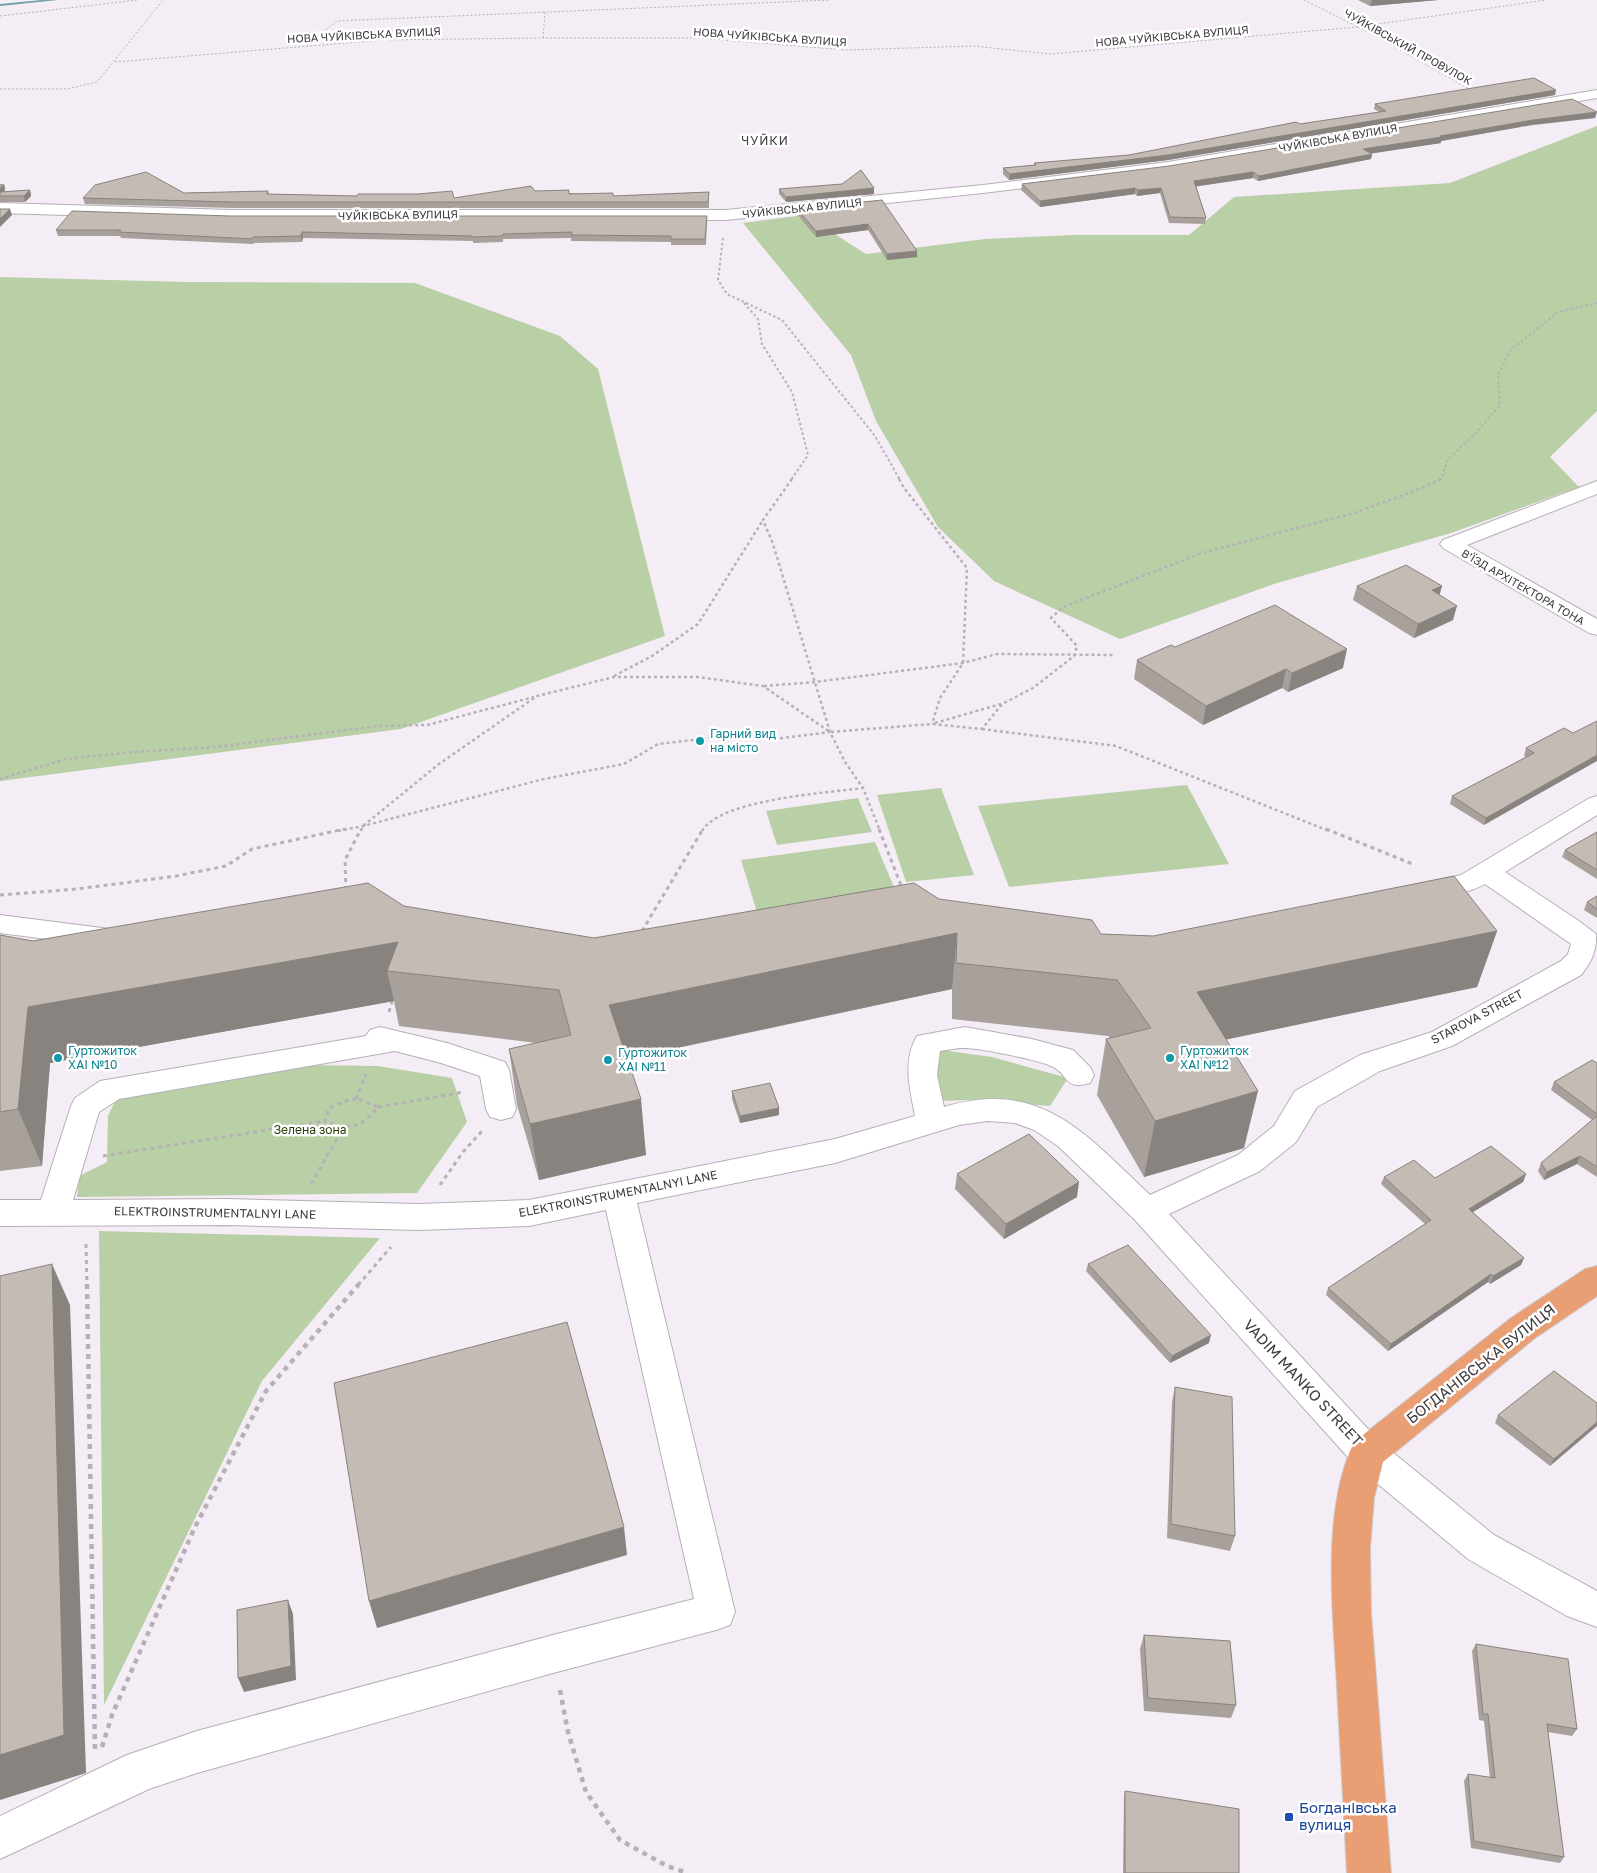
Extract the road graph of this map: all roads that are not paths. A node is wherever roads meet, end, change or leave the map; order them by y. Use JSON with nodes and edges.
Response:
{"nodes":[{"id":1,"x":1597,"y":94,"type":"edge"},
{"id":2,"x":0,"y":208,"type":"edge"},
{"id":3,"x":1597,"y":486,"type":"edge"},
{"id":4,"x":1597,"y":628,"type":"edge"},
{"id":5,"x":1597,"y":804,"type":"edge"},
{"id":6,"x":1486,"y":872,"type":"junction"},
{"id":7,"x":1402,"y":896,"type":"edge"},
{"id":8,"x":0,"y":924,"type":"edge"},
{"id":9,"x":136,"y":935,"type":"edge"},
{"id":10,"x":1079,"y":1075,"type":"dead end"},
{"id":11,"x":499,"y":1098,"type":"road end"},
{"id":12,"x":932,"y":1122,"type":"junction"},
{"id":13,"x":1045,"y":1122,"type":"joint"},
{"id":14,"x":619,"y":1195,"type":"junction"},
{"id":15,"x":1146,"y":1211,"type":"junction"},
{"id":16,"x":53,"y":1212,"type":"junction"},
{"id":17,"x":0,"y":1213,"type":"edge"},
{"id":18,"x":1597,"y":1279,"type":"edge"},
{"id":19,"x":1367,"y":1453,"type":"junction"},
{"id":20,"x":1597,"y":1609,"type":"edge"},
{"id":21,"x":0,"y":1838,"type":"edge"},
{"id":22,"x":1369,"y":1873,"type":"edge"}],
"edges":[{"from":1,"to":2,"type":"street","name":"ЧУЙКІВСЬКА ВУЛИЦЯ"},
{"from":3,"to":4,"type":"street","name":"В’ЇЗД АРХІТЕКТОРА ТОНА"},
{"from":5,"to":6,"type":"street"},
{"from":6,"to":7,"type":"street"},
{"from":6,"to":15,"type":"street","name":"STAROVA STREET"},
{"from":8,"to":9,"type":"street"},
{"from":10,"to":12,"type":"street"},
{"from":11,"to":16,"type":"street"},
{"from":12,"to":13,"type":"street","name":"ELEKTROINSTRUMENTALNYI LANE"},
{"from":12,"to":14,"type":"street","name":"ELEKTROINSTRUMENTALNYI LANE"},
{"from":13,"to":15,"type":"street","name":"VADIM MANKO STREET"},
{"from":14,"to":16,"type":"street","name":"ELEKTROINSTRUMENTALNYI LANE"},
{"from":14,"to":21,"type":"street"},
{"from":15,"to":19,"type":"street","name":"VADIM MANKO STREET"},
{"from":16,"to":17,"type":"street","name":"ELEKTROINSTRUMENTALNYI LANE"},
{"from":18,"to":19,"type":"main road","name":"БОГДАНІВСЬКА ВУЛИЦЯ"},
{"from":19,"to":20,"type":"street"},
{"from":19,"to":22,"type":"main road","name":"VADIM MANKO STREET"}]}
